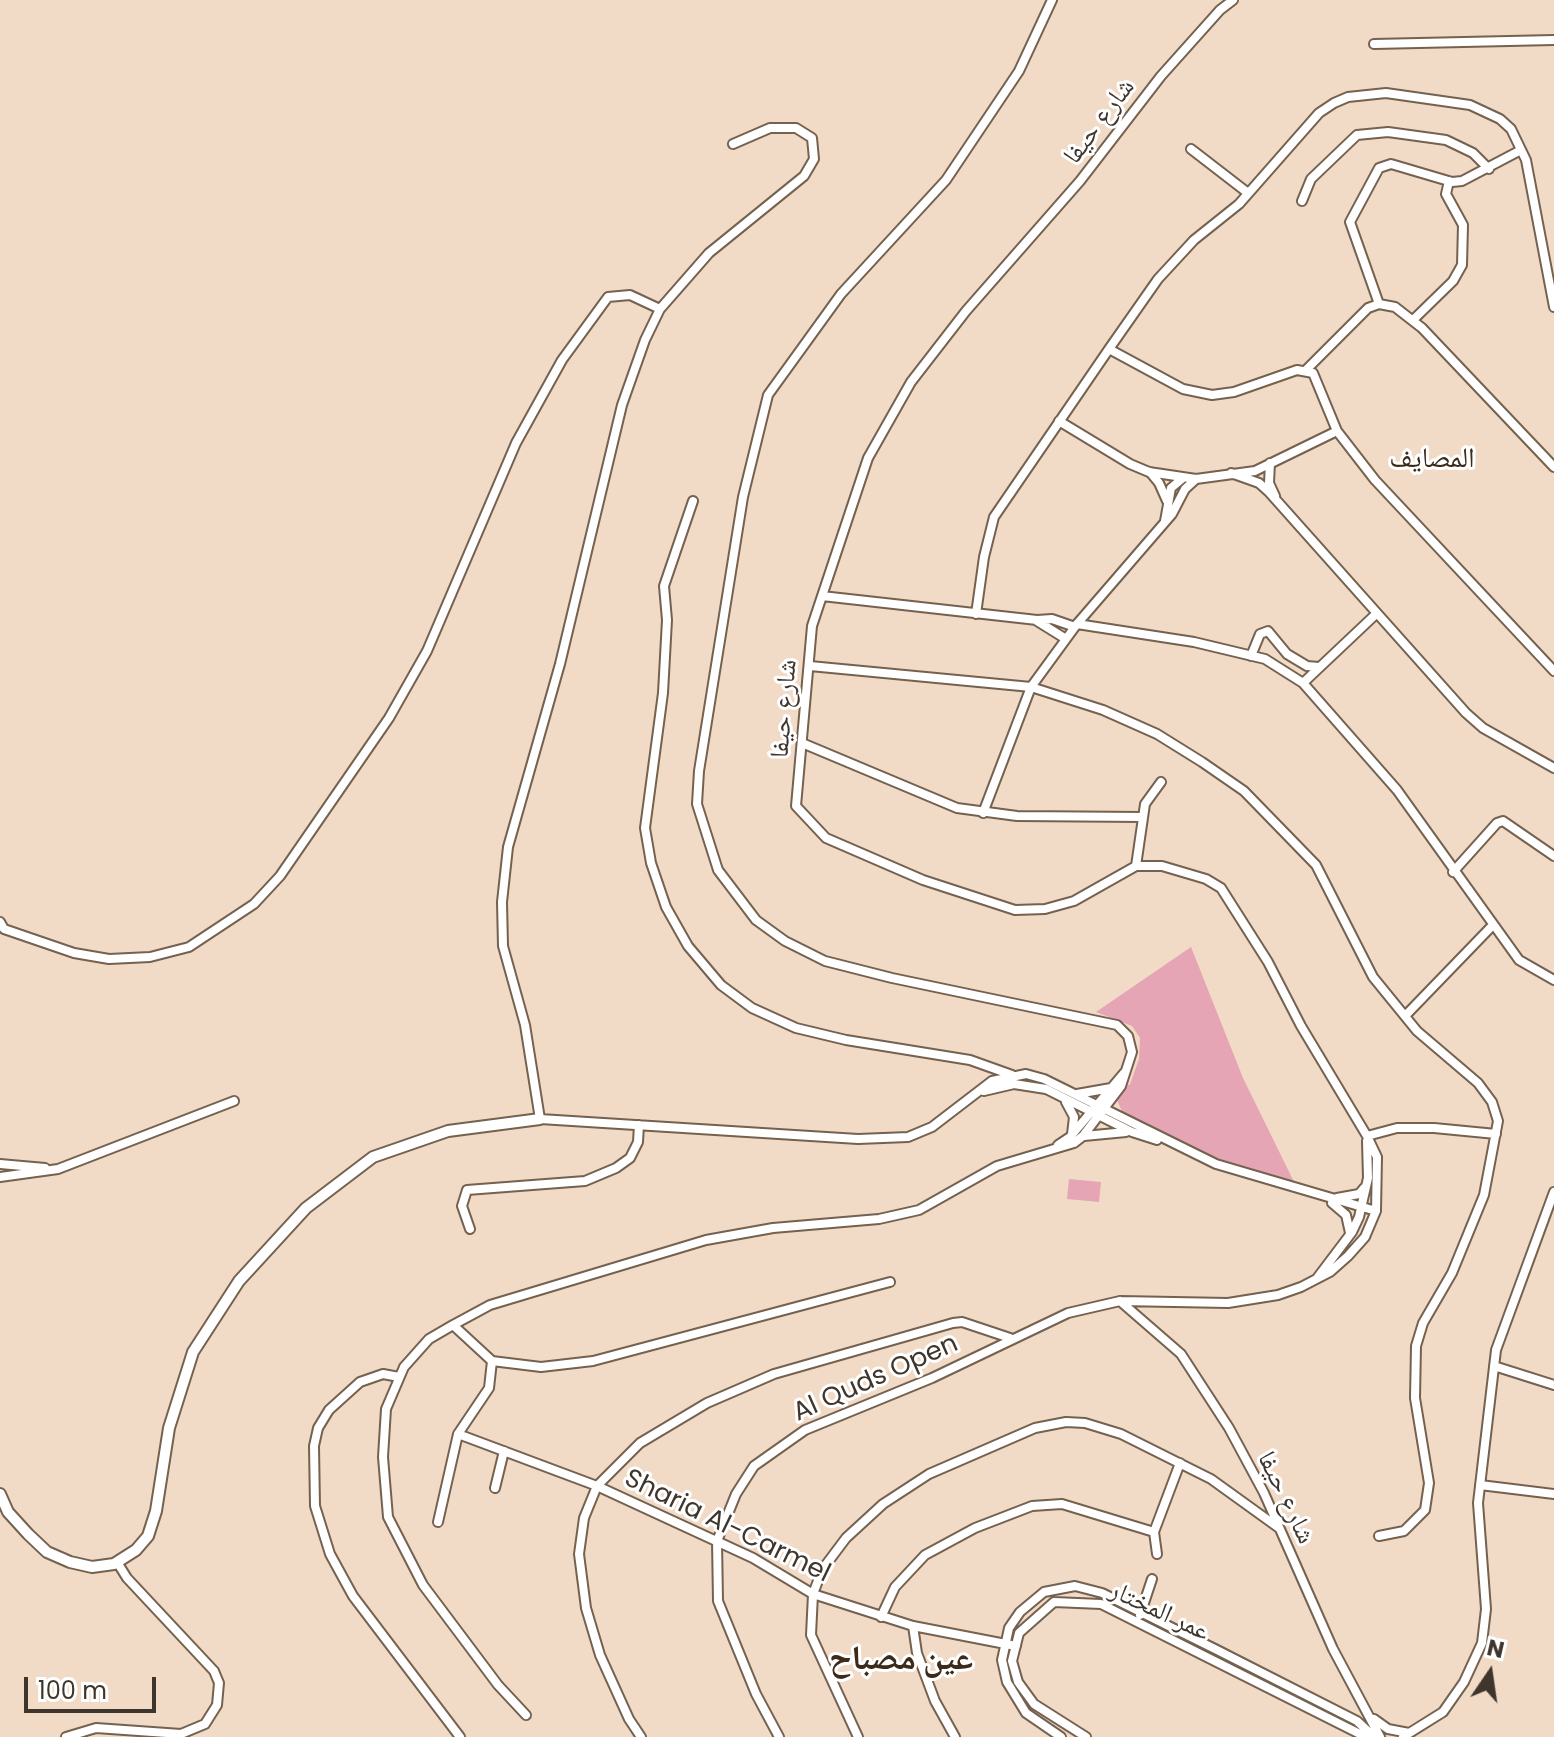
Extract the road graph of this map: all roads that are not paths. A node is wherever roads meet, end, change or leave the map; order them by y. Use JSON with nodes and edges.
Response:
{"nodes":[{"id":1,"x":1052,"y":0,"type":"edge"},
{"id":2,"x":1233,"y":0,"type":"edge"},
{"id":3,"x":1554,"y":40,"type":"edge"},
{"id":4,"x":1374,"y":44,"type":"dead end"},
{"id":5,"x":733,"y":144,"type":"dead end"},
{"id":6,"x":1191,"y":149,"type":"dead end"},
{"id":7,"x":1521,"y":150,"type":"junction"},
{"id":8,"x":1489,"y":169,"type":"junction"},
{"id":9,"x":1449,"y":181,"type":"junction"},
{"id":10,"x":1248,"y":193,"type":"junction"},
{"id":11,"x":1302,"y":201,"type":"dead end"},
{"id":12,"x":1379,"y":304,"type":"junction"},
{"id":13,"x":1554,"y":307,"type":"edge"},
{"id":14,"x":660,"y":309,"type":"junction"},
{"id":15,"x":1413,"y":320,"type":"junction"},
{"id":16,"x":1109,"y":349,"type":"junction"},
{"id":17,"x":1306,"y":370,"type":"junction"},
{"id":18,"x":1059,"y":421,"type":"junction"},
{"id":19,"x":1337,"y":431,"type":"junction"},
{"id":20,"x":1270,"y":463,"type":"junction"},
{"id":21,"x":1554,"y":467,"type":"edge"},
{"id":22,"x":1149,"y":472,"type":"junction"},
{"id":23,"x":1231,"y":473,"type":"junction"},
{"id":24,"x":1185,"y":477,"type":"junction"},
{"id":25,"x":1196,"y":479,"type":"junction"},
{"id":26,"x":693,"y":501,"type":"dead end"},
{"id":27,"x":1276,"y":501,"type":"junction"},
{"id":28,"x":1168,"y":505,"type":"junction"},
{"id":29,"x":1164,"y":522,"type":"junction"},
{"id":30,"x":822,"y":596,"type":"junction"},
{"id":31,"x":976,"y":614,"type":"junction"},
{"id":32,"x":1375,"y":615,"type":"junction"},
{"id":33,"x":1037,"y":620,"type":"junction"},
{"id":34,"x":1076,"y":625,"type":"junction"},
{"id":35,"x":1066,"y":639,"type":"junction"},
{"id":36,"x":1251,"y":656,"type":"junction"},
{"id":37,"x":810,"y":666,"type":"junction"},
{"id":38,"x":1319,"y":667,"type":"junction"},
{"id":39,"x":1554,"y":671,"type":"edge"},
{"id":40,"x":1303,"y":683,"type":"junction"},
{"id":41,"x":1031,"y":687,"type":"junction"},
{"id":42,"x":802,"y":743,"type":"junction"},
{"id":43,"x":1554,"y":768,"type":"edge"},
{"id":44,"x":1161,"y":782,"type":"dead end"},
{"id":45,"x":983,"y":813,"type":"junction"},
{"id":46,"x":1142,"y":817,"type":"junction"},
{"id":47,"x":1554,"y":856,"type":"edge"},
{"id":48,"x":1136,"y":866,"type":"junction"},
{"id":49,"x":1453,"y":872,"type":"junction"},
{"id":50,"x":0,"y":922,"type":"edge"},
{"id":51,"x":1492,"y":926,"type":"junction"},
{"id":52,"x":1554,"y":980,"type":"edge"},
{"id":53,"x":1405,"y":1016,"type":"junction"},
{"id":54,"x":1013,"y":1075,"type":"junction"},
{"id":55,"x":1114,"y":1090,"type":"junction"},
{"id":56,"x":975,"y":1093,"type":"junction"},
{"id":57,"x":1074,"y":1094,"type":"junction"},
{"id":58,"x":1063,"y":1098,"type":"junction"},
{"id":59,"x":234,"y":1101,"type":"dead end"},
{"id":60,"x":1099,"y":1111,"type":"junction"},
{"id":61,"x":540,"y":1119,"type":"junction"},
{"id":62,"x":1126,"y":1120,"type":"junction"},
{"id":63,"x":639,"y":1125,"type":"junction"},
{"id":64,"x":1132,"y":1132,"type":"junction"},
{"id":65,"x":1496,"y":1134,"type":"junction"},
{"id":66,"x":1083,"y":1136,"type":"junction"},
{"id":67,"x":1367,"y":1136,"type":"junction"},
{"id":68,"x":1070,"y":1137,"type":"junction"},
{"id":69,"x":1164,"y":1141,"type":"junction"},
{"id":70,"x":1041,"y":1153,"type":"junction"},
{"id":71,"x":0,"y":1164,"type":"edge"},
{"id":72,"x":58,"y":1169,"type":"junction"},
{"id":73,"x":0,"y":1177,"type":"edge"},
{"id":74,"x":1368,"y":1178,"type":"junction"},
{"id":75,"x":1554,"y":1192,"type":"edge"},
{"id":76,"x":1321,"y":1196,"type":"junction"},
{"id":77,"x":1362,"y":1208,"type":"junction"},
{"id":78,"x":1376,"y":1211,"type":"junction"},
{"id":79,"x":470,"y":1229,"type":"dead end"},
{"id":80,"x":1350,"y":1235,"type":"junction"},
{"id":81,"x":1317,"y":1278,"type":"junction"},
{"id":82,"x":890,"y":1282,"type":"dead end"},
{"id":83,"x":1120,"y":1301,"type":"junction"},
{"id":84,"x":453,"y":1325,"type":"junction"},
{"id":85,"x":1010,"y":1338,"type":"junction"},
{"id":86,"x":492,"y":1361,"type":"junction"},
{"id":87,"x":1494,"y":1366,"type":"junction"},
{"id":88,"x":399,"y":1377,"type":"junction"},
{"id":89,"x":1554,"y":1385,"type":"edge"},
{"id":90,"x":458,"y":1434,"type":"junction"},
{"id":91,"x":504,"y":1451,"type":"junction"},
{"id":92,"x":1180,"y":1463,"type":"junction"},
{"id":93,"x":1480,"y":1485,"type":"junction"},
{"id":94,"x":597,"y":1486,"type":"junction"},
{"id":95,"x":495,"y":1488,"type":"dead end"},
{"id":96,"x":0,"y":1494,"type":"edge"},
{"id":97,"x":1554,"y":1494,"type":"edge"},
{"id":98,"x":438,"y":1522,"type":"dead end"},
{"id":99,"x":1279,"y":1528,"type":"junction"},
{"id":100,"x":1154,"y":1532,"type":"junction"},
{"id":101,"x":1379,"y":1536,"type":"dead end"},
{"id":102,"x":717,"y":1541,"type":"junction"},
{"id":103,"x":1157,"y":1554,"type":"dead end"},
{"id":104,"x":117,"y":1562,"type":"junction"},
{"id":105,"x":1152,"y":1579,"type":"dead end"},
{"id":106,"x":813,"y":1594,"type":"junction"},
{"id":107,"x":1141,"y":1612,"type":"junction"},
{"id":108,"x":881,"y":1617,"type":"junction"},
{"id":109,"x":1140,"y":1623,"type":"junction"},
{"id":110,"x":913,"y":1626,"type":"junction"},
{"id":111,"x":1006,"y":1644,"type":"junction"},
{"id":112,"x":1016,"y":1646,"type":"junction"},
{"id":113,"x":1365,"y":1707,"type":"junction"},
{"id":114,"x":526,"y":1715,"type":"dead end"},
{"id":115,"x":1371,"y":1717,"type":"junction"},
{"id":116,"x":1357,"y":1721,"type":"junction"},
{"id":117,"x":1405,"y":1736,"type":"edge"},
{"id":118,"x":66,"y":1737,"type":"edge"},
{"id":119,"x":460,"y":1737,"type":"edge"},
{"id":120,"x":641,"y":1737,"type":"edge"},
{"id":121,"x":779,"y":1737,"type":"edge"},
{"id":122,"x":858,"y":1737,"type":"edge"},
{"id":123,"x":955,"y":1737,"type":"edge"},
{"id":124,"x":1061,"y":1737,"type":"edge"},
{"id":125,"x":1086,"y":1737,"type":"edge"},
{"id":126,"x":1366,"y":1737,"type":"edge"},
{"id":127,"x":1374,"y":1737,"type":"edge"},
{"id":128,"x":1380,"y":1737,"type":"edge"}],
"edges":[{"from":1,"to":55,"type":"street"},
{"from":2,"to":30,"type":"street","name":"شارع حيفا"},
{"from":3,"to":4,"type":"street"},
{"from":5,"to":14,"type":"street"},
{"from":6,"to":10,"type":"street"},
{"from":7,"to":8,"type":"street"},
{"from":7,"to":10,"type":"street"},
{"from":7,"to":13,"type":"street"},
{"from":8,"to":9,"type":"street"},
{"from":8,"to":11,"type":"street"},
{"from":9,"to":12,"type":"street"},
{"from":9,"to":15,"type":"street"},
{"from":10,"to":16,"type":"street"},
{"from":12,"to":15,"type":"street"},
{"from":12,"to":17,"type":"street"},
{"from":14,"to":50,"type":"street"},
{"from":14,"to":61,"type":"street"},
{"from":15,"to":21,"type":"street"},
{"from":16,"to":17,"type":"street"},
{"from":16,"to":18,"type":"street"},
{"from":17,"to":19,"type":"street"},
{"from":18,"to":22,"type":"street"},
{"from":18,"to":31,"type":"street"},
{"from":19,"to":20,"type":"street"},
{"from":19,"to":39,"type":"street"},
{"from":20,"to":23,"type":"street"},
{"from":20,"to":27,"type":"street"},
{"from":22,"to":24,"type":"street"},
{"from":22,"to":28,"type":"street"},
{"from":23,"to":25,"type":"street"},
{"from":23,"to":27,"type":"street"},
{"from":24,"to":25,"type":"street"},
{"from":24,"to":28,"type":"street"},
{"from":25,"to":29,"type":"street"},
{"from":26,"to":54,"type":"street"},
{"from":27,"to":32,"type":"street"},
{"from":28,"to":29,"type":"street"},
{"from":29,"to":34,"type":"street"},
{"from":30,"to":31,"type":"street"},
{"from":30,"to":37,"type":"street","name":"شارع حيفا"},
{"from":31,"to":33,"type":"street"},
{"from":32,"to":38,"type":"street"},
{"from":32,"to":43,"type":"street"},
{"from":33,"to":34,"type":"street"},
{"from":33,"to":35,"type":"street"},
{"from":34,"to":35,"type":"street"},
{"from":34,"to":36,"type":"street"},
{"from":35,"to":41,"type":"street"},
{"from":36,"to":38,"type":"street"},
{"from":36,"to":40,"type":"street"},
{"from":37,"to":41,"type":"street"},
{"from":37,"to":42,"type":"street","name":"شارع حيفا"},
{"from":38,"to":40,"type":"street"},
{"from":40,"to":49,"type":"street"},
{"from":41,"to":45,"type":"street"},
{"from":41,"to":53,"type":"street"},
{"from":42,"to":45,"type":"street"},
{"from":42,"to":48,"type":"street","name":"شارع حيفا"},
{"from":44,"to":46,"type":"street"},
{"from":45,"to":46,"type":"street"},
{"from":46,"to":48,"type":"street"},
{"from":47,"to":49,"type":"street"},
{"from":48,"to":67,"type":"street"},
{"from":49,"to":51,"type":"street"},
{"from":51,"to":52,"type":"street"},
{"from":51,"to":53,"type":"street"},
{"from":53,"to":65,"type":"street"},
{"from":54,"to":56,"type":"street"},
{"from":54,"to":57,"type":"street"},
{"from":55,"to":57,"type":"street"},
{"from":55,"to":60,"type":"street"},
{"from":55,"to":62,"type":"street"},
{"from":56,"to":58,"type":"street"},
{"from":56,"to":63,"type":"street"},
{"from":57,"to":60,"type":"street"},
{"from":58,"to":60,"type":"street"},
{"from":58,"to":68,"type":"street"},
{"from":59,"to":72,"type":"street"},
{"from":60,"to":62,"type":"street"},
{"from":60,"to":64,"type":"street"},
{"from":60,"to":66,"type":"street"},
{"from":60,"to":68,"type":"street"},
{"from":61,"to":63,"type":"street"},
{"from":61,"to":104,"type":"street"},
{"from":62,"to":69,"type":"street"},
{"from":63,"to":79,"type":"street"},
{"from":64,"to":66,"type":"street"},
{"from":64,"to":69,"type":"street"},
{"from":65,"to":67,"type":"street"},
{"from":65,"to":101,"type":"street"},
{"from":66,"to":70,"type":"street"},
{"from":67,"to":74,"type":"street"},
{"from":67,"to":78,"type":"street"},
{"from":68,"to":70,"type":"street"},
{"from":69,"to":76,"type":"street"},
{"from":70,"to":84,"type":"street"},
{"from":71,"to":72,"type":"street"},
{"from":72,"to":73,"type":"street"},
{"from":74,"to":76,"type":"street"},
{"from":74,"to":77,"type":"street"},
{"from":75,"to":87,"type":"street"},
{"from":76,"to":77,"type":"street"},
{"from":76,"to":80,"type":"street"},
{"from":77,"to":78,"type":"street"},
{"from":77,"to":80,"type":"street"},
{"from":78,"to":81,"type":"street"},
{"from":80,"to":81,"type":"street"},
{"from":81,"to":83,"type":"street"},
{"from":82,"to":86,"type":"street"},
{"from":83,"to":85,"type":"street","name":"Al Quds Open"},
{"from":83,"to":99,"type":"street","name":"شارع حيفا"},
{"from":84,"to":86,"type":"street"},
{"from":84,"to":88,"type":"street"},
{"from":85,"to":94,"type":"street"},
{"from":85,"to":102,"type":"street","name":"Al Quds Open"},
{"from":86,"to":90,"type":"street"},
{"from":87,"to":89,"type":"street"},
{"from":87,"to":93,"type":"street"},
{"from":88,"to":114,"type":"street"},
{"from":88,"to":119,"type":"street"},
{"from":90,"to":91,"type":"street"},
{"from":90,"to":98,"type":"street"},
{"from":91,"to":94,"type":"street"},
{"from":91,"to":95,"type":"street"},
{"from":92,"to":99,"type":"street"},
{"from":92,"to":100,"type":"street"},
{"from":92,"to":106,"type":"street"},
{"from":93,"to":97,"type":"street"},
{"from":93,"to":117,"type":"street"},
{"from":94,"to":102,"type":"street","name":"Sharia Al-Carmel"},
{"from":94,"to":120,"type":"street","name":"Sharia Al-Carmel"},
{"from":96,"to":104,"type":"street"},
{"from":99,"to":113,"type":"street","name":"شارع حيفا"},
{"from":100,"to":103,"type":"street"},
{"from":100,"to":108,"type":"street"},
{"from":102,"to":106,"type":"street","name":"Sharia Al-Carmel"},
{"from":102,"to":121,"type":"street","name":"Al Quds Open"},
{"from":104,"to":118,"type":"street"},
{"from":105,"to":107,"type":"street"},
{"from":106,"to":108,"type":"street","name":"Sharia Al-Carmel"},
{"from":106,"to":122,"type":"street"},
{"from":107,"to":109,"type":"street"},
{"from":107,"to":111,"type":"street"},
{"from":107,"to":116,"type":"street"},
{"from":108,"to":110,"type":"street","name":"Sharia Al-Carmel"},
{"from":109,"to":112,"type":"street","name":"عمر المختار"},
{"from":109,"to":126,"type":"street","name":"عمر المختار"},
{"from":110,"to":111,"type":"street","name":"Sharia Al-Carmel"},
{"from":110,"to":123,"type":"street"},
{"from":111,"to":112,"type":"street","name":"Sharia Al-Carmel"},
{"from":111,"to":124,"type":"street"},
{"from":112,"to":125,"type":"street"},
{"from":113,"to":115,"type":"street","name":"شارع حيفا"},
{"from":113,"to":116,"type":"street"},
{"from":115,"to":117,"type":"street"},
{"from":115,"to":128,"type":"street","name":"شارع حيفا"},
{"from":116,"to":127,"type":"street"}]}
